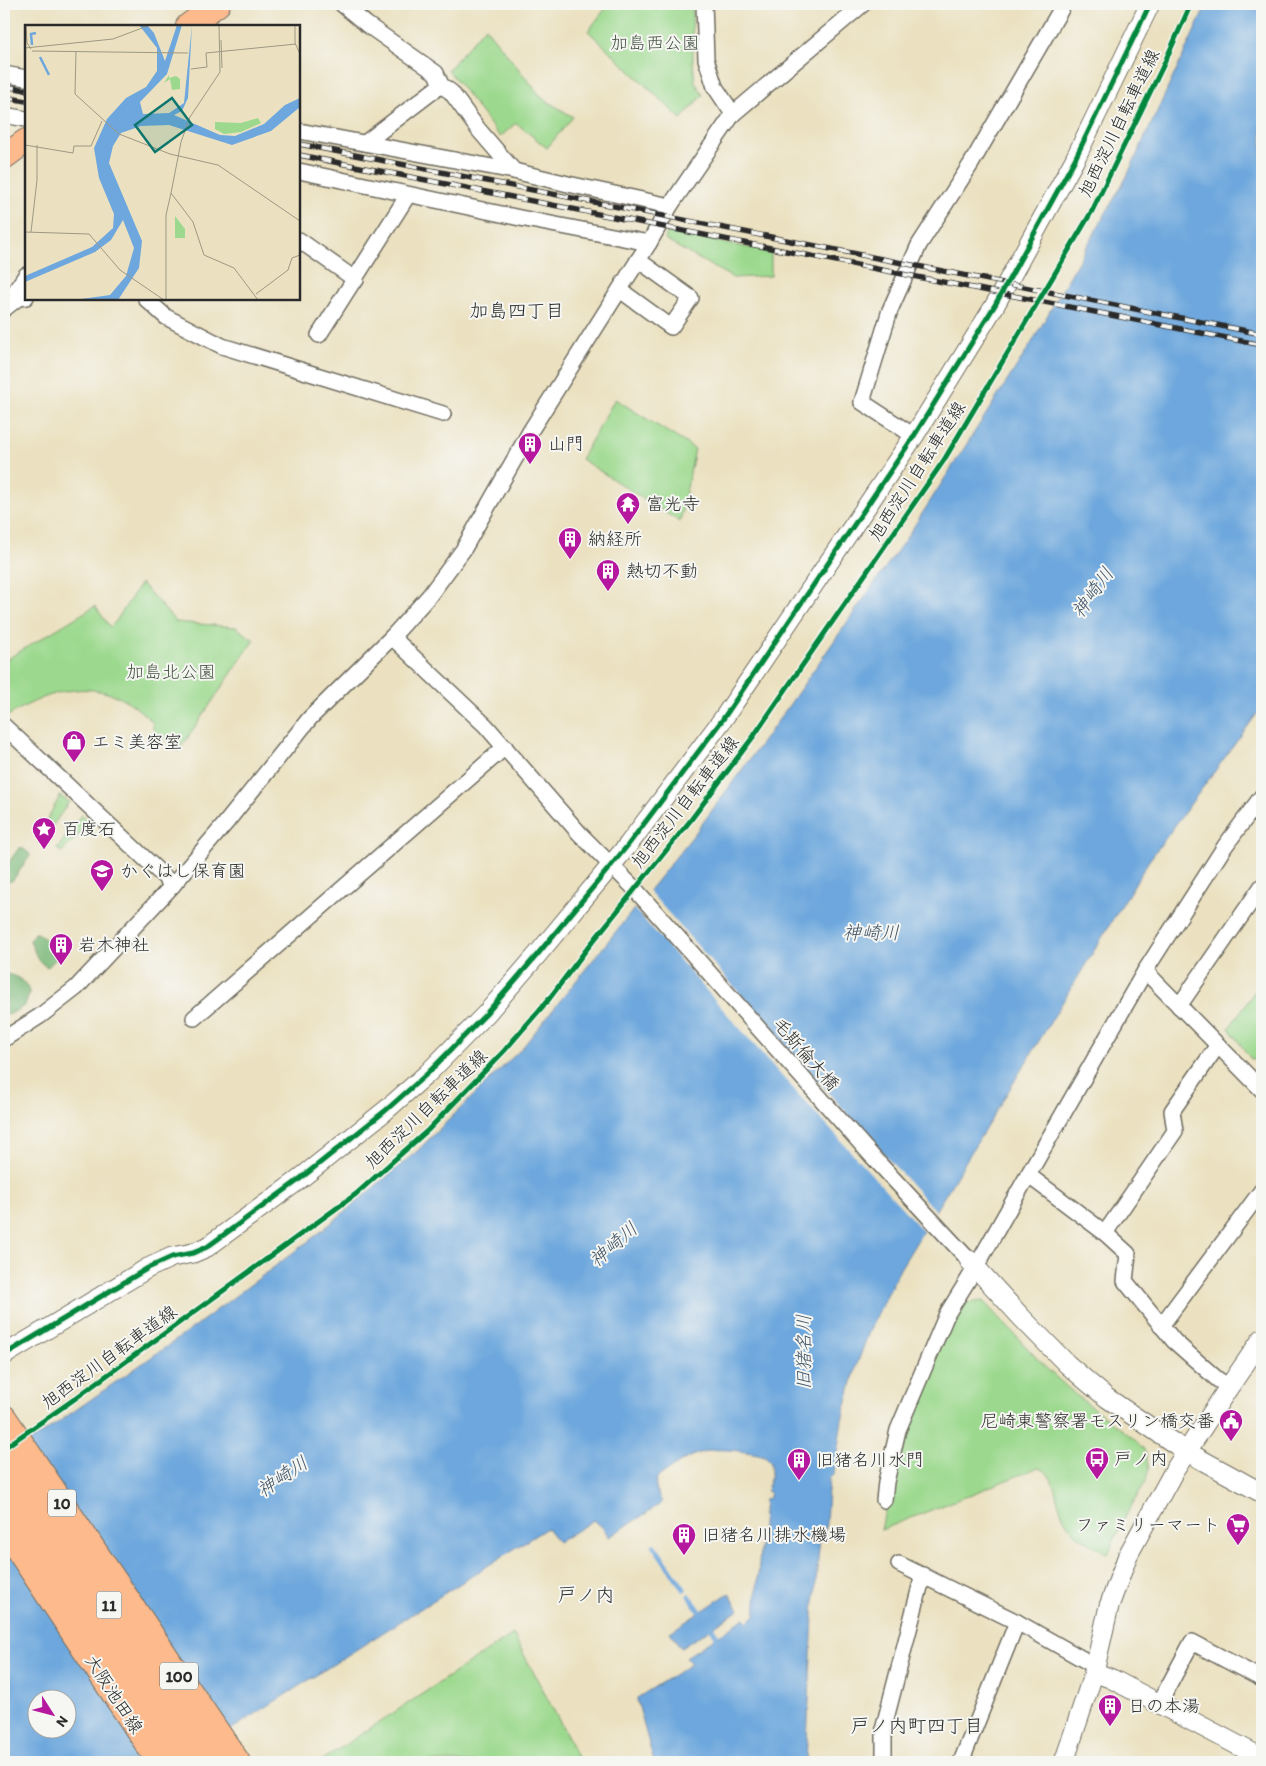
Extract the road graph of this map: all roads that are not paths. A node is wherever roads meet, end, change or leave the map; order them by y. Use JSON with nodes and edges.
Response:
{"nodes":[{"id":1,"x":218,"y":4,"type":"edge"},
{"id":2,"x":342,"y":4,"type":"edge"},
{"id":3,"x":704,"y":4,"type":"edge"},
{"id":4,"x":863,"y":4,"type":"edge"},
{"id":5,"x":1064,"y":4,"type":"edge"},
{"id":6,"x":1150,"y":4,"type":"edge"},
{"id":7,"x":189,"y":25,"type":"edge"},
{"id":8,"x":4,"y":74,"type":"edge"},
{"id":9,"x":25,"y":78,"type":"edge"},
{"id":10,"x":442,"y":85,"type":"junction"},
{"id":11,"x":4,"y":114,"type":"edge"},
{"id":12,"x":733,"y":114,"type":"junction"},
{"id":13,"x":25,"y":119,"type":"edge"},
{"id":14,"x":300,"y":131,"type":"edge"},
{"id":15,"x":25,"y":142,"type":"edge"},
{"id":16,"x":365,"y":143,"type":"junction"},
{"id":17,"x":4,"y":157,"type":"edge"},
{"id":18,"x":514,"y":171,"type":"junction"},
{"id":19,"x":306,"y":172,"type":"edge"},
{"id":20,"x":408,"y":195,"type":"junction"},
{"id":21,"x":670,"y":206,"type":"junction"},
{"id":22,"x":300,"y":241,"type":"edge"},
{"id":23,"x":649,"y":243,"type":"junction"},
{"id":24,"x":638,"y":260,"type":"junction"},
{"id":25,"x":25,"y":276,"type":"edge"},
{"id":26,"x":356,"y":280,"type":"junction"},
{"id":27,"x":620,"y":290,"type":"junction"},
{"id":28,"x":22,"y":298,"type":"edge"},
{"id":29,"x":147,"y":300,"type":"edge"},
{"id":30,"x":4,"y":309,"type":"edge"},
{"id":31,"x":319,"y":336,"type":"dead end"},
{"id":32,"x":444,"y":414,"type":"dead end"},
{"id":33,"x":914,"y":436,"type":"junction"},
{"id":34,"x":392,"y":636,"type":"junction"},
{"id":35,"x":4,"y":726,"type":"edge"},
{"id":36,"x":505,"y":747,"type":"junction"},
{"id":37,"x":1262,"y":796,"type":"edge"},
{"id":38,"x":614,"y":869,"type":"junction"},
{"id":39,"x":172,"y":885,"type":"junction"},
{"id":40,"x":1262,"y":886,"type":"edge"},
{"id":41,"x":1145,"y":971,"type":"junction"},
{"id":42,"x":1179,"y":1006,"type":"junction"},
{"id":43,"x":194,"y":1018,"type":"dead end"},
{"id":44,"x":8,"y":1033,"type":"edge"},
{"id":45,"x":1218,"y":1046,"type":"junction"},
{"id":46,"x":1262,"y":1090,"type":"edge"},
{"id":47,"x":1028,"y":1175,"type":"junction"},
{"id":48,"x":1262,"y":1190,"type":"edge"},
{"id":49,"x":1105,"y":1232,"type":"junction"},
{"id":50,"x":973,"y":1263,"type":"junction"},
{"id":51,"x":1161,"y":1326,"type":"junction"},
{"id":52,"x":1262,"y":1339,"type":"edge"},
{"id":53,"x":4,"y":1355,"type":"edge"},
{"id":54,"x":1229,"y":1387,"type":"junction"},
{"id":55,"x":4,"y":1417,"type":"edge"},
{"id":56,"x":4,"y":1447,"type":"edge"},
{"id":57,"x":1187,"y":1452,"type":"junction"},
{"id":58,"x":4,"y":1488,"type":"edge"},
{"id":59,"x":1262,"y":1493,"type":"edge"},
{"id":60,"x":884,"y":1500,"type":"dead end"},
{"id":61,"x":4,"y":1530,"type":"edge"},
{"id":62,"x":899,"y":1564,"type":"dead end"},
{"id":63,"x":923,"y":1575,"type":"junction"},
{"id":64,"x":120,"y":1589,"type":"joint"},
{"id":65,"x":1017,"y":1622,"type":"junction"},
{"id":66,"x":1094,"y":1669,"type":"junction"},
{"id":67,"x":1262,"y":1679,"type":"edge"},
{"id":68,"x":1159,"y":1704,"type":"junction"},
{"id":69,"x":1259,"y":1756,"type":"edge"},
{"id":70,"x":159,"y":1762,"type":"edge"},
{"id":71,"x":187,"y":1762,"type":"edge"},
{"id":72,"x":214,"y":1762,"type":"edge"},
{"id":73,"x":238,"y":1762,"type":"edge"},
{"id":74,"x":884,"y":1762,"type":"edge"},
{"id":75,"x":961,"y":1762,"type":"edge"},
{"id":76,"x":1064,"y":1762,"type":"edge"}],
"edges":[{"from":1,"to":7,"type":"main road"},
{"from":2,"to":10,"type":"street"},
{"from":3,"to":12,"type":"street"},
{"from":4,"to":12,"type":"street"},
{"from":5,"to":33,"type":"street"},
{"from":6,"to":33,"type":"street"},
{"from":8,"to":9,"type":"street"},
{"from":10,"to":16,"type":"street"},
{"from":10,"to":18,"type":"street"},
{"from":11,"to":13,"type":"street"},
{"from":12,"to":21,"type":"street"},
{"from":14,"to":16,"type":"street"},
{"from":15,"to":17,"type":"main road"},
{"from":16,"to":18,"type":"street"},
{"from":18,"to":21,"type":"street"},
{"from":19,"to":20,"type":"street"},
{"from":20,"to":23,"type":"street"},
{"from":20,"to":26,"type":"street"},
{"from":21,"to":23,"type":"street"},
{"from":22,"to":26,"type":"street"},
{"from":23,"to":24,"type":"street"},
{"from":24,"to":27,"type":"street"},
{"from":24,"to":27,"type":"street"},
{"from":25,"to":28,"type":"street"},
{"from":26,"to":31,"type":"street"},
{"from":27,"to":34,"type":"street"},
{"from":28,"to":30,"type":"street"},
{"from":29,"to":32,"type":"street"},
{"from":33,"to":38,"type":"street"},
{"from":34,"to":36,"type":"street","name":"毛斯倫大橋"},
{"from":34,"to":39,"type":"street"},
{"from":35,"to":39,"type":"street"},
{"from":36,"to":38,"type":"street","name":"毛斯倫大橋"},
{"from":36,"to":43,"type":"street"},
{"from":37,"to":41,"type":"street"},
{"from":38,"to":50,"type":"street","name":"毛斯倫大橋"},
{"from":38,"to":53,"type":"street"},
{"from":39,"to":44,"type":"street"},
{"from":40,"to":42,"type":"street"},
{"from":41,"to":42,"type":"street"},
{"from":41,"to":47,"type":"street"},
{"from":42,"to":45,"type":"street"},
{"from":45,"to":46,"type":"street"},
{"from":45,"to":49,"type":"street"},
{"from":47,"to":49,"type":"street"},
{"from":47,"to":50,"type":"street"},
{"from":48,"to":51,"type":"street"},
{"from":49,"to":51,"type":"street"},
{"from":50,"to":57,"type":"street"},
{"from":50,"to":60,"type":"street"},
{"from":51,"to":54,"type":"street"},
{"from":52,"to":54,"type":"street"},
{"from":54,"to":57,"type":"street"},
{"from":55,"to":64,"type":"main road","number":"10"},
{"from":56,"to":72,"type":"highway","number":"11"},
{"from":57,"to":59,"type":"street"},
{"from":57,"to":66,"type":"street"},
{"from":58,"to":71,"type":"highway","number":"11"},
{"from":61,"to":70,"type":"main road","name":"大阪池田線"},
{"from":62,"to":63,"type":"street"},
{"from":63,"to":65,"type":"street"},
{"from":63,"to":74,"type":"street"},
{"from":64,"to":73,"type":"main road","number":"100"},
{"from":65,"to":66,"type":"street"},
{"from":65,"to":75,"type":"street"},
{"from":66,"to":68,"type":"street"},
{"from":66,"to":76,"type":"street"},
{"from":67,"to":68,"type":"street"},
{"from":68,"to":69,"type":"street"}]}
